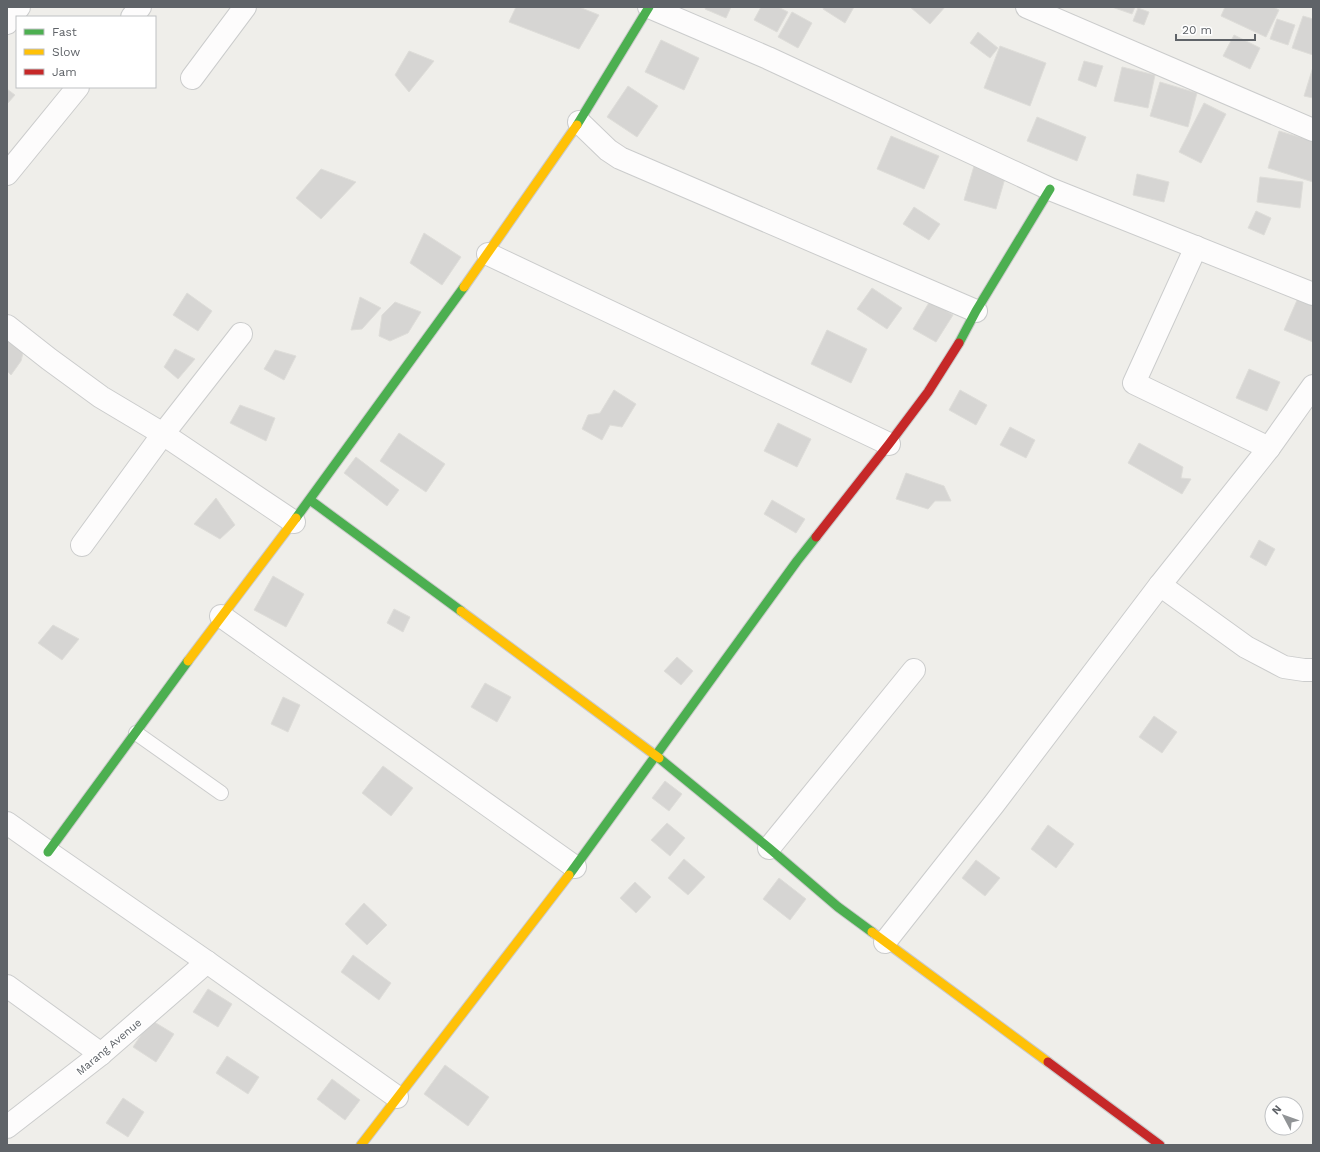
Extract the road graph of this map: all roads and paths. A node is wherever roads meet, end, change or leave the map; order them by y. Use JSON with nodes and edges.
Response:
{"nodes":[{"id":1,"x":19,"y":7,"type":"edge"},
{"id":2,"x":140,"y":7,"type":"edge"},
{"id":3,"x":245,"y":7,"type":"edge"},
{"id":4,"x":649,"y":7,"type":"edge"},
{"id":5,"x":1027,"y":7,"type":"edge"},
{"id":6,"x":133,"y":16,"type":"edge"},
{"id":7,"x":7,"y":23,"type":"edge"},
{"id":8,"x":192,"y":78,"type":"dead end"},
{"id":9,"x":77,"y":88,"type":"edge"},
{"id":10,"x":579,"y":122,"type":"junction"},
{"id":11,"x":1313,"y":130,"type":"edge"},
{"id":12,"x":7,"y":174,"type":"edge"},
{"id":13,"x":1050,"y":189,"type":"junction"},
{"id":14,"x":1196,"y":247,"type":"junction"},
{"id":15,"x":488,"y":254,"type":"junction"},
{"id":16,"x":1313,"y":294,"type":"edge"},
{"id":17,"x":976,"y":311,"type":"junction"},
{"id":18,"x":7,"y":326,"type":"edge"},
{"id":19,"x":241,"y":334,"type":"dead end"},
{"id":20,"x":1313,"y":386,"type":"edge"},
{"id":21,"x":163,"y":434,"type":"junction"},
{"id":22,"x":889,"y":444,"type":"junction"},
{"id":23,"x":1269,"y":448,"type":"junction"},
{"id":24,"x":310,"y":500,"type":"junction"},
{"id":25,"x":294,"y":522,"type":"junction"},
{"id":26,"x":82,"y":545,"type":"dead end"},
{"id":27,"x":1160,"y":586,"type":"junction"},
{"id":28,"x":221,"y":616,"type":"junction"},
{"id":29,"x":914,"y":670,"type":"dead end"},
{"id":30,"x":1313,"y":670,"type":"edge"},
{"id":31,"x":136,"y":733,"type":"junction"},
{"id":32,"x":656,"y":755,"type":"junction"},
{"id":33,"x":221,"y":793,"type":"dead end"},
{"id":34,"x":7,"y":823,"type":"edge"},
{"id":35,"x":769,"y":848,"type":"junction"},
{"id":36,"x":48,"y":852,"type":"junction"},
{"id":37,"x":575,"y":867,"type":"junction"},
{"id":38,"x":885,"y":942,"type":"junction"},
{"id":39,"x":207,"y":962,"type":"junction"},
{"id":40,"x":7,"y":986,"type":"edge"},
{"id":41,"x":101,"y":1054,"type":"junction"},
{"id":42,"x":397,"y":1097,"type":"junction"},
{"id":43,"x":10,"y":1120,"type":"edge"},
{"id":44,"x":361,"y":1145,"type":"edge"},
{"id":45,"x":1160,"y":1145,"type":"edge"}],
"edges":[{"from":1,"to":7,"type":"street"},
{"from":2,"to":6,"type":"street"},
{"from":3,"to":8,"type":"street"},
{"from":4,"to":10,"type":"street"},
{"from":4,"to":13,"type":"street"},
{"from":5,"to":11,"type":"street"},
{"from":9,"to":12,"type":"street"},
{"from":10,"to":15,"type":"street"},
{"from":10,"to":17,"type":"street"},
{"from":13,"to":14,"type":"street"},
{"from":13,"to":17,"type":"street"},
{"from":14,"to":16,"type":"street"},
{"from":14,"to":23,"type":"street"},
{"from":15,"to":22,"type":"street"},
{"from":15,"to":24,"type":"street"},
{"from":17,"to":22,"type":"street"},
{"from":18,"to":21,"type":"street"},
{"from":19,"to":21,"type":"street"},
{"from":20,"to":23,"type":"street"},
{"from":21,"to":25,"type":"street"},
{"from":21,"to":26,"type":"street"},
{"from":22,"to":32,"type":"street"},
{"from":23,"to":27,"type":"street"},
{"from":24,"to":25,"type":"street"},
{"from":24,"to":32,"type":"street"},
{"from":25,"to":28,"type":"street"},
{"from":27,"to":30,"type":"street"},
{"from":27,"to":38,"type":"street"},
{"from":28,"to":31,"type":"street"},
{"from":28,"to":37,"type":"street"},
{"from":29,"to":35,"type":"street"},
{"from":31,"to":33,"type":"lane"},
{"from":31,"to":36,"type":"street"},
{"from":32,"to":35,"type":"street"},
{"from":32,"to":37,"type":"street"},
{"from":34,"to":36,"type":"street"},
{"from":35,"to":38,"type":"street"},
{"from":36,"to":39,"type":"street"},
{"from":37,"to":42,"type":"street"},
{"from":38,"to":45,"type":"street"},
{"from":39,"to":41,"type":"street","name":"Marang Avenue"},
{"from":39,"to":42,"type":"street"},
{"from":40,"to":41,"type":"street"},
{"from":41,"to":43,"type":"street","name":"Marang Avenue"},
{"from":42,"to":44,"type":"street"}]}
